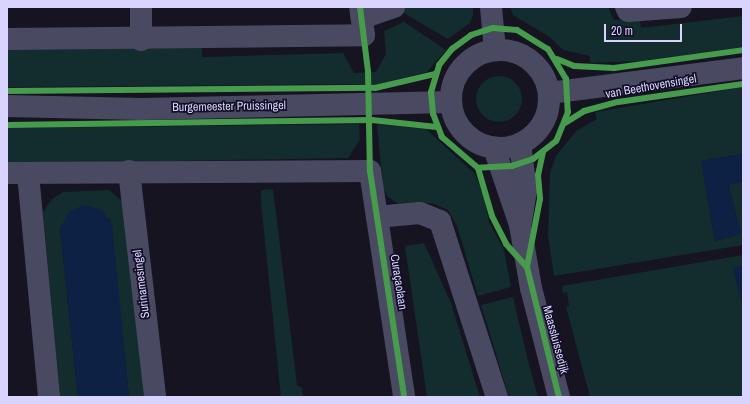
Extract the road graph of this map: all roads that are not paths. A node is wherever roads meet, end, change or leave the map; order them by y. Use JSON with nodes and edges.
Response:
{"nodes":[{"id":1,"x":141,"y":7,"type":"edge"},
{"id":2,"x":394,"y":7,"type":"edge"},
{"id":3,"x":491,"y":7,"type":"edge"},
{"id":4,"x":626,"y":7,"type":"edge"},
{"id":5,"x":681,"y":7,"type":"edge"},
{"id":6,"x":362,"y":20,"type":"edge"},
{"id":7,"x":7,"y":39,"type":"edge"},
{"id":8,"x":141,"y":40,"type":"junction"},
{"id":9,"x":495,"y":50,"type":"junction"},
{"id":10,"x":743,"y":68,"type":"edge"},
{"id":11,"x":549,"y":93,"type":"junction"},
{"id":12,"x":451,"y":102,"type":"junction"},
{"id":13,"x":7,"y":106,"type":"edge"},
{"id":14,"x":520,"y":144,"type":"junction"},
{"id":15,"x":494,"y":148,"type":"junction"},
{"id":16,"x":129,"y":171,"type":"junction"},
{"id":17,"x":7,"y":173,"type":"edge"},
{"id":18,"x":28,"y":174,"type":"junction"},
{"id":19,"x":377,"y":217,"type":"junction"},
{"id":20,"x":520,"y":225,"type":"junction"},
{"id":21,"x":49,"y":397,"type":"edge"},
{"id":22,"x":155,"y":397,"type":"edge"},
{"id":23,"x":404,"y":397,"type":"edge"},
{"id":24,"x":497,"y":397,"type":"edge"},
{"id":25,"x":559,"y":397,"type":"edge"}],
"edges":[{"from":1,"to":8,"type":"street"},
{"from":2,"to":6,"type":"street"},
{"from":3,"to":9,"type":"street"},
{"from":4,"to":5,"type":"street"},
{"from":6,"to":8,"type":"street"},
{"from":7,"to":8,"type":"street"},
{"from":9,"to":11,"type":"street"},
{"from":9,"to":12,"type":"street"},
{"from":10,"to":11,"type":"street","name":"van Beethovensingel"},
{"from":11,"to":14,"type":"street"},
{"from":12,"to":13,"type":"street","name":"Burgemeester Pruissingel"},
{"from":12,"to":15,"type":"street"},
{"from":14,"to":15,"type":"street"},
{"from":14,"to":20,"type":"street","name":"Maassluissedijk"},
{"from":15,"to":20,"type":"street","name":"Maassluissedijk"},
{"from":16,"to":18,"type":"street"},
{"from":16,"to":19,"type":"street","name":"Curaçaolaan"},
{"from":16,"to":22,"type":"street","name":"Surinamesingel"},
{"from":17,"to":18,"type":"street"},
{"from":18,"to":21,"type":"street"},
{"from":19,"to":23,"type":"street","name":"Curaçaolaan"},
{"from":19,"to":24,"type":"street"},
{"from":20,"to":25,"type":"street","name":"Maassluissedijk"}]}
